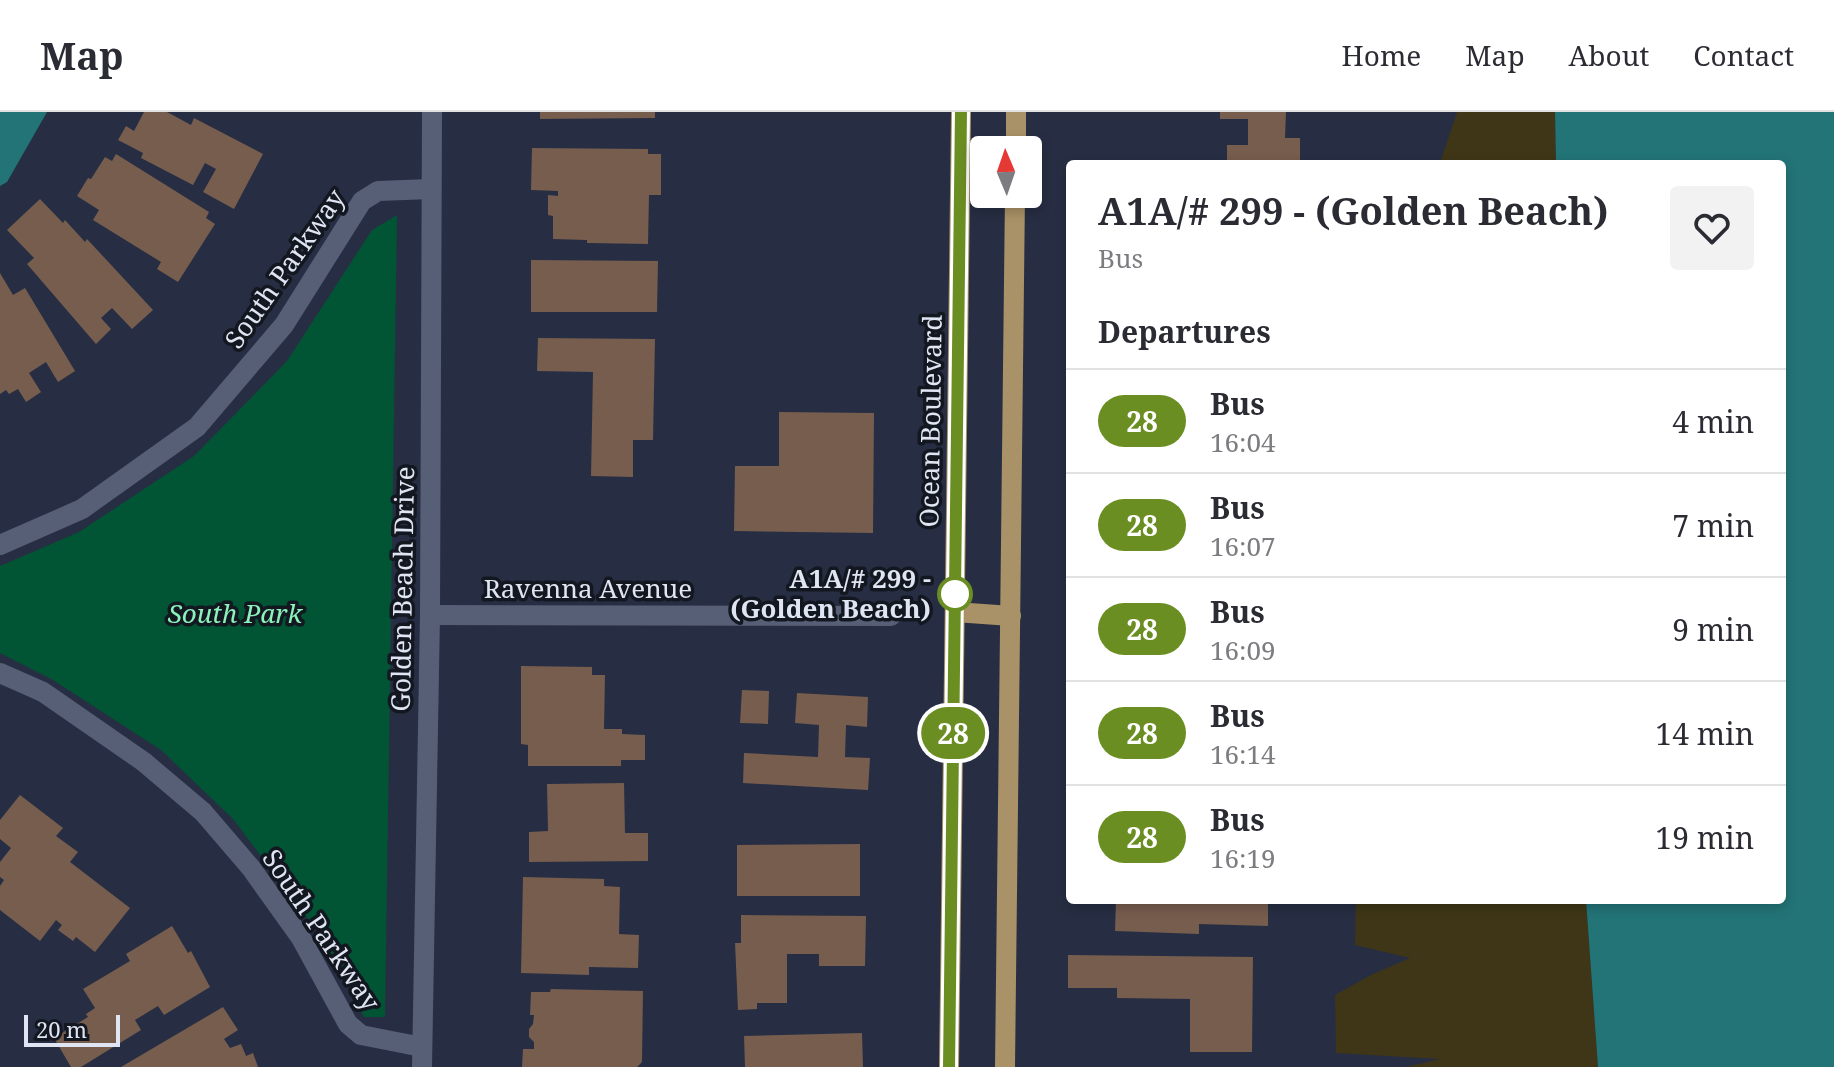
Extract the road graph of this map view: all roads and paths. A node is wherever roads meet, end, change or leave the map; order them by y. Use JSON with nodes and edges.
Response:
{"nodes":[{"id":1,"x":432,"y":112,"type":"edge"},
{"id":2,"x":961,"y":112,"type":"edge"},
{"id":3,"x":1016,"y":112,"type":"edge"},
{"id":4,"x":1016,"y":136,"type":"edge"},
{"id":5,"x":431,"y":189,"type":"junction"},
{"id":6,"x":1015,"y":208,"type":"edge"},
{"id":7,"x":0,"y":545,"type":"edge"},
{"id":8,"x":955,"y":612,"type":"junction"},
{"id":9,"x":430,"y":615,"type":"junction"},
{"id":10,"x":891,"y":616,"type":"dead end"},
{"id":11,"x":1011,"y":616,"type":"junction"},
{"id":12,"x":0,"y":673,"type":"edge"},
{"id":13,"x":422,"y":1057,"type":"edge"},
{"id":14,"x":949,"y":1067,"type":"edge"},
{"id":15,"x":1005,"y":1067,"type":"edge"}],
"edges":[{"from":1,"to":5,"type":"street","name":"Golden Beach Drive"},
{"from":2,"to":8,"type":"main road","name":"Ocean Boulevard"},
{"from":3,"to":4,"type":"main road"},
{"from":5,"to":7,"type":"street","name":"South Parkway"},
{"from":5,"to":9,"type":"street","name":"Golden Beach Drive"},
{"from":6,"to":11,"type":"main road"},
{"from":8,"to":11,"type":"main road"},
{"from":8,"to":14,"type":"main road","name":"Ocean Boulevard"},
{"from":9,"to":10,"type":"street","name":"Ravenna Avenue"},
{"from":9,"to":13,"type":"street","name":"Golden Beach Drive"},
{"from":11,"to":15,"type":"main road"},
{"from":12,"to":13,"type":"street","name":"South Parkway"}]}
